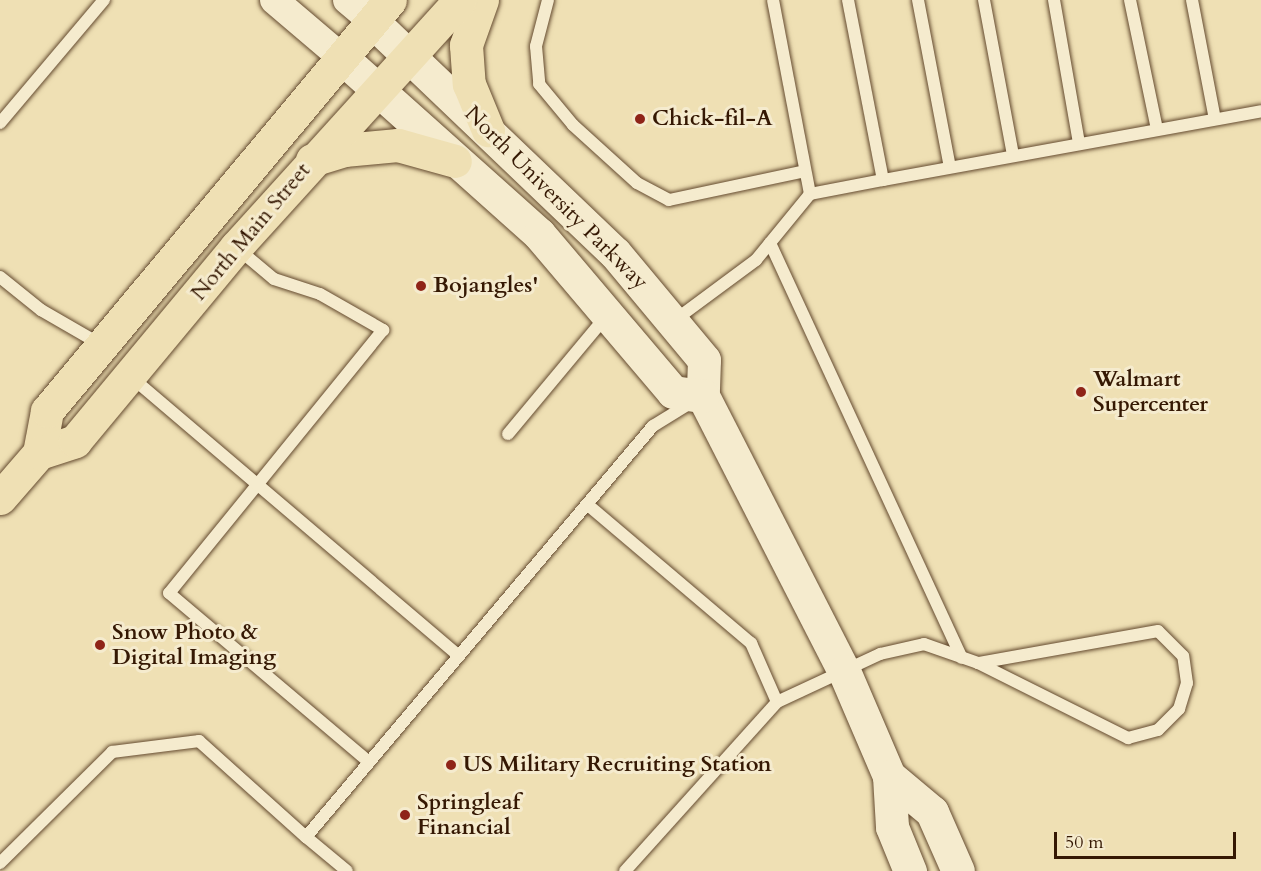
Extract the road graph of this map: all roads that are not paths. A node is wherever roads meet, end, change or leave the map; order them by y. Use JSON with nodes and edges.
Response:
{"nodes":[{"id":1,"x":104,"y":0,"type":"edge"},
{"id":2,"x":274,"y":0,"type":"edge"},
{"id":3,"x":347,"y":0,"type":"edge"},
{"id":4,"x":460,"y":0,"type":"edge"},
{"id":5,"x":482,"y":0,"type":"edge"},
{"id":6,"x":548,"y":0,"type":"edge"},
{"id":7,"x":772,"y":0,"type":"edge"},
{"id":8,"x":848,"y":0,"type":"edge"},
{"id":9,"x":918,"y":0,"type":"edge"},
{"id":10,"x":984,"y":0,"type":"edge"},
{"id":11,"x":1054,"y":0,"type":"edge"},
{"id":12,"x":1130,"y":0,"type":"edge"},
{"id":13,"x":1192,"y":0,"type":"edge"},
{"id":14,"x":381,"y":10,"type":"edge"},
{"id":15,"x":411,"y":56,"type":"junction"},
{"id":16,"x":341,"y":57,"type":"junction"},
{"id":17,"x":377,"y":90,"type":"junction"},
{"id":18,"x":1261,"y":111,"type":"edge"},
{"id":19,"x":1215,"y":119,"type":"junction"},
{"id":20,"x":0,"y":123,"type":"edge"},
{"id":21,"x":1157,"y":129,"type":"junction"},
{"id":22,"x":488,"y":130,"type":"junction"},
{"id":23,"x":1079,"y":143,"type":"junction"},
{"id":24,"x":1013,"y":155,"type":"junction"},
{"id":25,"x":312,"y":160,"type":"junction"},
{"id":26,"x":455,"y":161,"type":"junction"},
{"id":27,"x":950,"y":167,"type":"junction"},
{"id":28,"x":805,"y":171,"type":"junction"},
{"id":29,"x":883,"y":180,"type":"junction"},
{"id":30,"x":810,"y":194,"type":"junction"},
{"id":31,"x":770,"y":243,"type":"junction"},
{"id":32,"x":236,"y":247,"type":"junction"},
{"id":33,"x":0,"y":277,"type":"edge"},
{"id":34,"x":609,"y":313,"type":"junction"},
{"id":35,"x":675,"y":320,"type":"junction"},
{"id":36,"x":100,"y":344,"type":"junction"},
{"id":37,"x":122,"y":384,"type":"junction"},
{"id":38,"x":703,"y":396,"type":"junction"},
{"id":39,"x":508,"y":434,"type":"dead end"},
{"id":40,"x":39,"y":453,"type":"junction"},
{"id":41,"x":255,"y":484,"type":"junction"},
{"id":42,"x":0,"y":498,"type":"edge"},
{"id":43,"x":588,"y":505,"type":"junction"},
{"id":44,"x":459,"y":656,"type":"junction"},
{"id":45,"x":962,"y":658,"type":"junction"},
{"id":46,"x":978,"y":663,"type":"junction"},
{"id":47,"x":844,"y":671,"type":"junction"},
{"id":48,"x":777,"y":702,"type":"junction"},
{"id":49,"x":369,"y":762,"type":"junction"},
{"id":50,"x":889,"y":776,"type":"junction"},
{"id":51,"x":306,"y":837,"type":"junction"},
{"id":52,"x":0,"y":863,"type":"edge"},
{"id":53,"x":347,"y":871,"type":"edge"},
{"id":54,"x":625,"y":871,"type":"edge"},
{"id":55,"x":910,"y":871,"type":"edge"},
{"id":56,"x":958,"y":871,"type":"edge"}],
"edges":[{"from":1,"to":20,"type":"lane"},
{"from":2,"to":16,"type":"street"},
{"from":3,"to":14,"type":"street"},
{"from":4,"to":15,"type":"main road","name":"North Main Street"},
{"from":5,"to":22,"type":"main road"},
{"from":6,"to":28,"type":"lane"},
{"from":7,"to":28,"type":"lane"},
{"from":8,"to":29,"type":"lane"},
{"from":9,"to":27,"type":"lane"},
{"from":10,"to":24,"type":"lane"},
{"from":11,"to":23,"type":"lane"},
{"from":12,"to":21,"type":"lane"},
{"from":13,"to":19,"type":"lane"},
{"from":14,"to":15,"type":"main road","name":"North University Parkway"},
{"from":14,"to":16,"type":"main road","name":"North Main Street"},
{"from":15,"to":17,"type":"main road","name":"North Main Street"},
{"from":15,"to":22,"type":"main road","name":"North University Parkway"},
{"from":16,"to":17,"type":"main road","name":"North University Parkway"},
{"from":16,"to":36,"type":"main road","name":"North Main Street"},
{"from":17,"to":25,"type":"main road","name":"North Main Street"},
{"from":17,"to":26,"type":"main road","name":"North University Parkway"},
{"from":18,"to":19,"type":"lane"},
{"from":19,"to":21,"type":"lane"},
{"from":21,"to":23,"type":"lane"},
{"from":22,"to":35,"type":"main road","name":"North University Parkway"},
{"from":23,"to":24,"type":"lane"},
{"from":24,"to":27,"type":"lane"},
{"from":25,"to":26,"type":"main road"},
{"from":25,"to":32,"type":"main road","name":"North Main Street"},
{"from":26,"to":34,"type":"main road","name":"North University Parkway"},
{"from":27,"to":29,"type":"lane"},
{"from":28,"to":30,"type":"lane"},
{"from":29,"to":30,"type":"lane"},
{"from":30,"to":31,"type":"lane"},
{"from":31,"to":35,"type":"lane"},
{"from":31,"to":45,"type":"lane"},
{"from":32,"to":37,"type":"main road","name":"North Main Street"},
{"from":32,"to":41,"type":"lane"},
{"from":33,"to":36,"type":"lane"},
{"from":34,"to":38,"type":"main road","name":"North University Parkway"},
{"from":34,"to":39,"type":"lane"},
{"from":35,"to":38,"type":"main road","name":"North University Parkway"},
{"from":36,"to":37,"type":"main road"},
{"from":36,"to":40,"type":"main road","name":"North Main Street"},
{"from":37,"to":40,"type":"main road","name":"North Main Street"},
{"from":37,"to":41,"type":"lane"},
{"from":38,"to":43,"type":"lane"},
{"from":38,"to":47,"type":"main road"},
{"from":40,"to":42,"type":"main road"},
{"from":41,"to":44,"type":"lane"},
{"from":41,"to":49,"type":"lane"},
{"from":43,"to":44,"type":"lane"},
{"from":43,"to":48,"type":"lane"},
{"from":44,"to":49,"type":"lane"},
{"from":45,"to":46,"type":"lane"},
{"from":45,"to":47,"type":"lane"},
{"from":46,"to":46,"type":"lane"},
{"from":47,"to":48,"type":"lane"},
{"from":47,"to":50,"type":"main road"},
{"from":48,"to":54,"type":"lane"},
{"from":49,"to":51,"type":"lane"},
{"from":50,"to":55,"type":"main road"},
{"from":50,"to":56,"type":"main road"},
{"from":51,"to":52,"type":"lane"},
{"from":51,"to":53,"type":"lane"}]}
